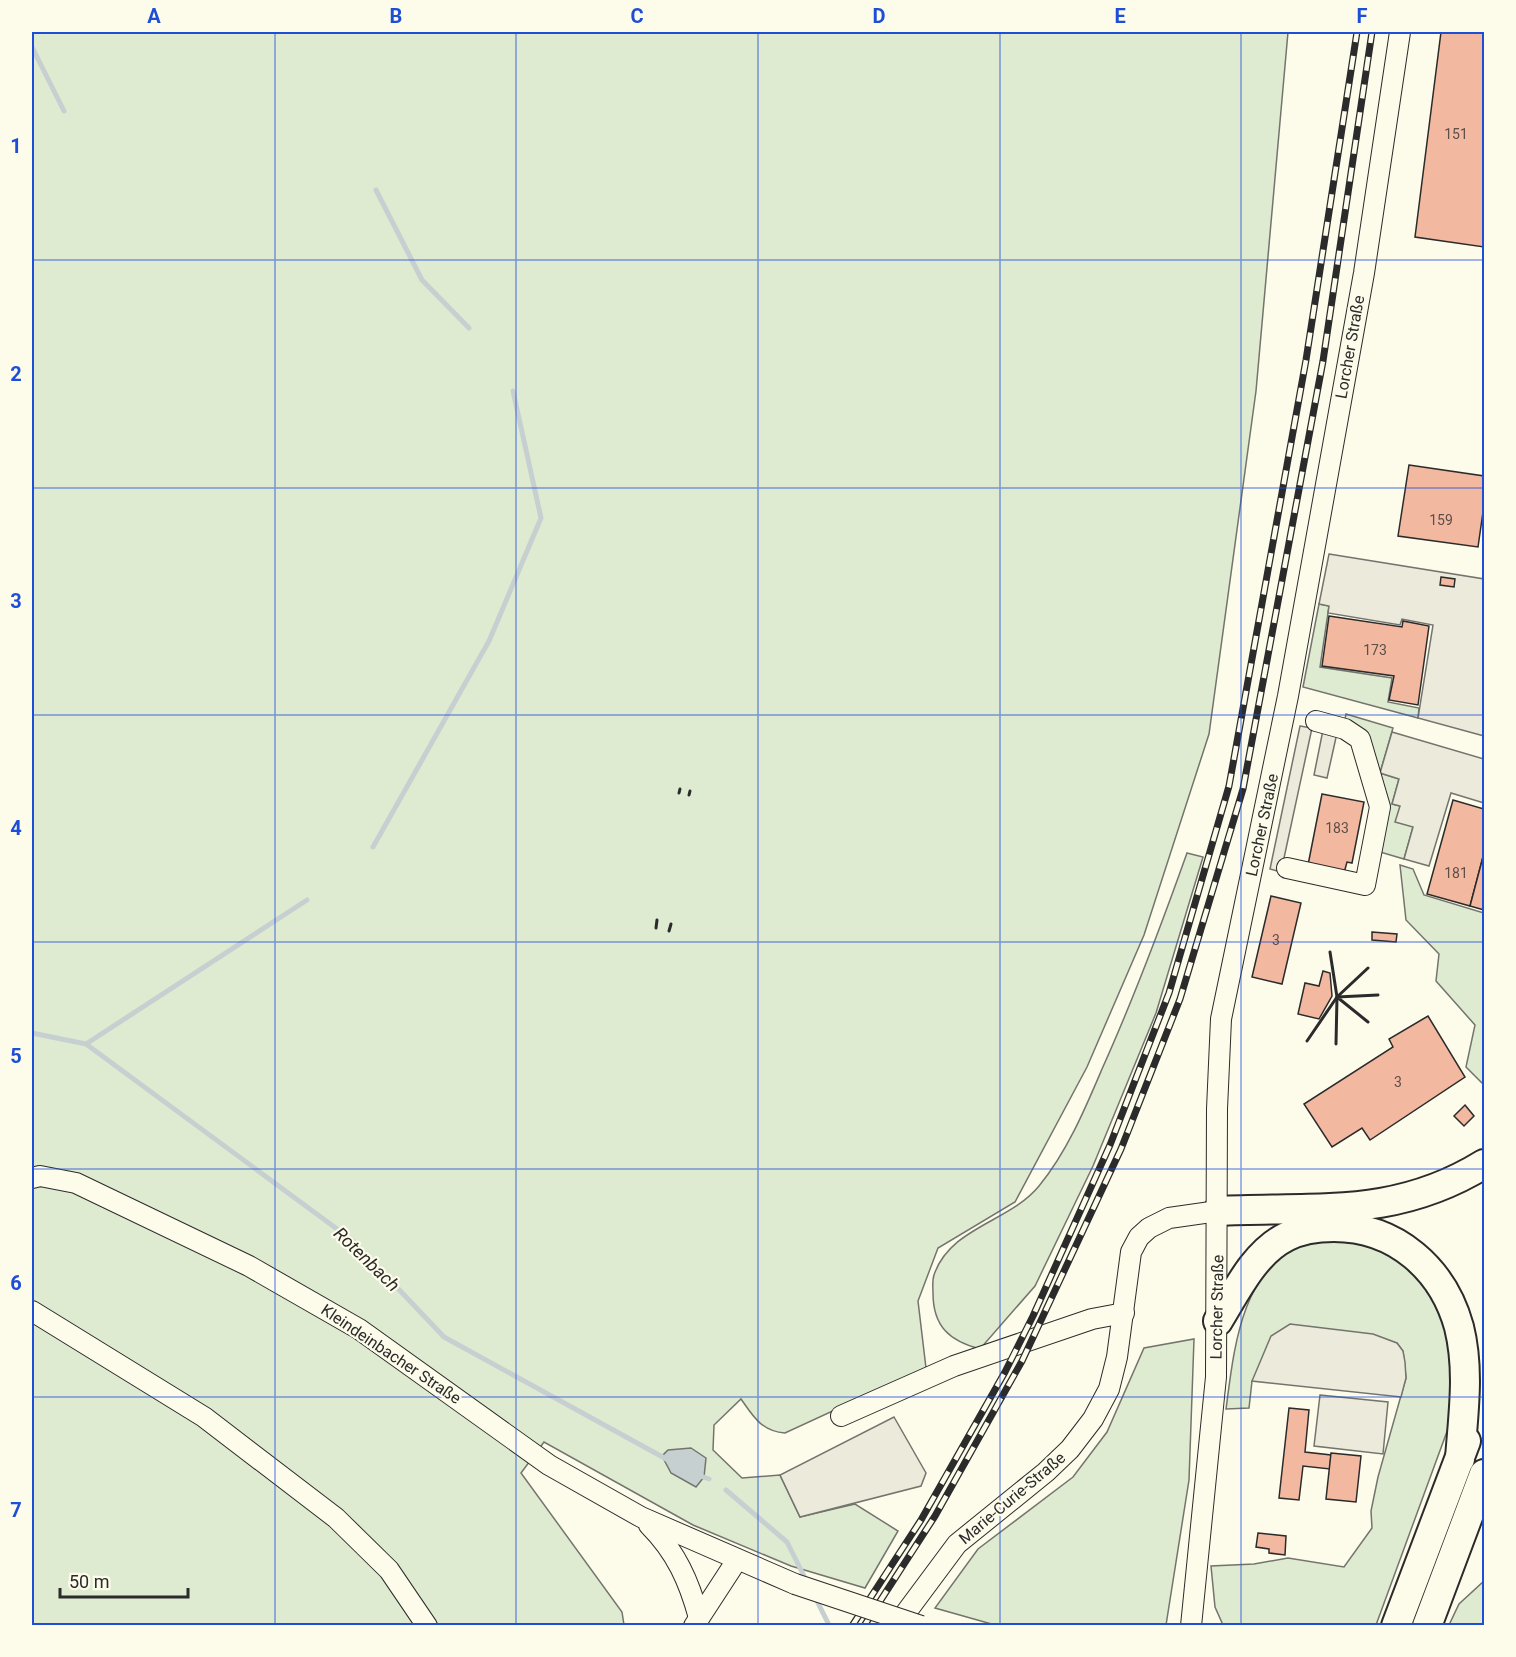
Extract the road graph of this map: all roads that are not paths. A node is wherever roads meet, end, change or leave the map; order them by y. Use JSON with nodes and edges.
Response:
{"nodes":[{"id":1,"x":1400,"y":32,"type":"edge"},
{"id":2,"x":1316,"y":721,"type":"dead end"},
{"id":3,"x":1287,"y":868,"type":"dead end"},
{"id":4,"x":1485,"y":1164,"type":"edge"},
{"id":5,"x":32,"y":1178,"type":"edge"},
{"id":6,"x":1218,"y":1211,"type":"junction"},
{"id":7,"x":1303,"y":1229,"type":"junction"},
{"id":8,"x":32,"y":1311,"type":"edge"},
{"id":9,"x":1124,"y":1313,"type":"junction"},
{"id":10,"x":1218,"y":1321,"type":"junction"},
{"id":11,"x":1485,"y":1385,"type":"edge"},
{"id":12,"x":841,"y":1416,"type":"dead end"},
{"id":13,"x":1460,"y":1459,"type":"junction"},
{"id":14,"x":1485,"y":1474,"type":"edge"},
{"id":15,"x":641,"y":1517,"type":"junction"},
{"id":16,"x":737,"y":1560,"type":"junction"},
{"id":17,"x":1193,"y":1604,"type":"junction"},
{"id":18,"x":697,"y":1622,"type":"edge"},
{"id":19,"x":427,"y":1626,"type":"edge"},
{"id":20,"x":896,"y":1626,"type":"edge"},
{"id":21,"x":921,"y":1626,"type":"edge"},
{"id":22,"x":1191,"y":1626,"type":"edge"},
{"id":23,"x":1206,"y":1626,"type":"edge"},
{"id":24,"x":1396,"y":1626,"type":"edge"},
{"id":25,"x":1427,"y":1626,"type":"edge"}],
"edges":[{"from":1,"to":6,"type":"street","name":"Lorcher Straße"},
{"from":2,"to":3,"type":"street"},
{"from":4,"to":6,"type":"highway"},
{"from":5,"to":15,"type":"street","name":"Kleindeinbacher Straße"},
{"from":6,"to":7,"type":"highway"},
{"from":6,"to":9,"type":"street","name":"Marie-Curie-Straße"},
{"from":6,"to":10,"type":"street","name":"Lorcher Straße"},
{"from":7,"to":10,"type":"highway"},
{"from":7,"to":13,"type":"highway"},
{"from":8,"to":19,"type":"street"},
{"from":9,"to":12,"type":"street"},
{"from":9,"to":20,"type":"street","name":"Marie-Curie-Straße"},
{"from":10,"to":17,"type":"street","name":"Lorcher Straße"},
{"from":11,"to":13,"type":"highway"},
{"from":13,"to":24,"type":"highway"},
{"from":14,"to":25,"type":"highway"},
{"from":15,"to":16,"type":"street","name":"Kleindeinbacher Straße"},
{"from":15,"to":18,"type":"street"},
{"from":16,"to":18,"type":"street"},
{"from":16,"to":21,"type":"street","name":"Kleindeinbacher Straße","bridge":true},
{"from":17,"to":22,"type":"street","name":"Lorcher Straße"},
{"from":17,"to":23,"type":"street"}]}
